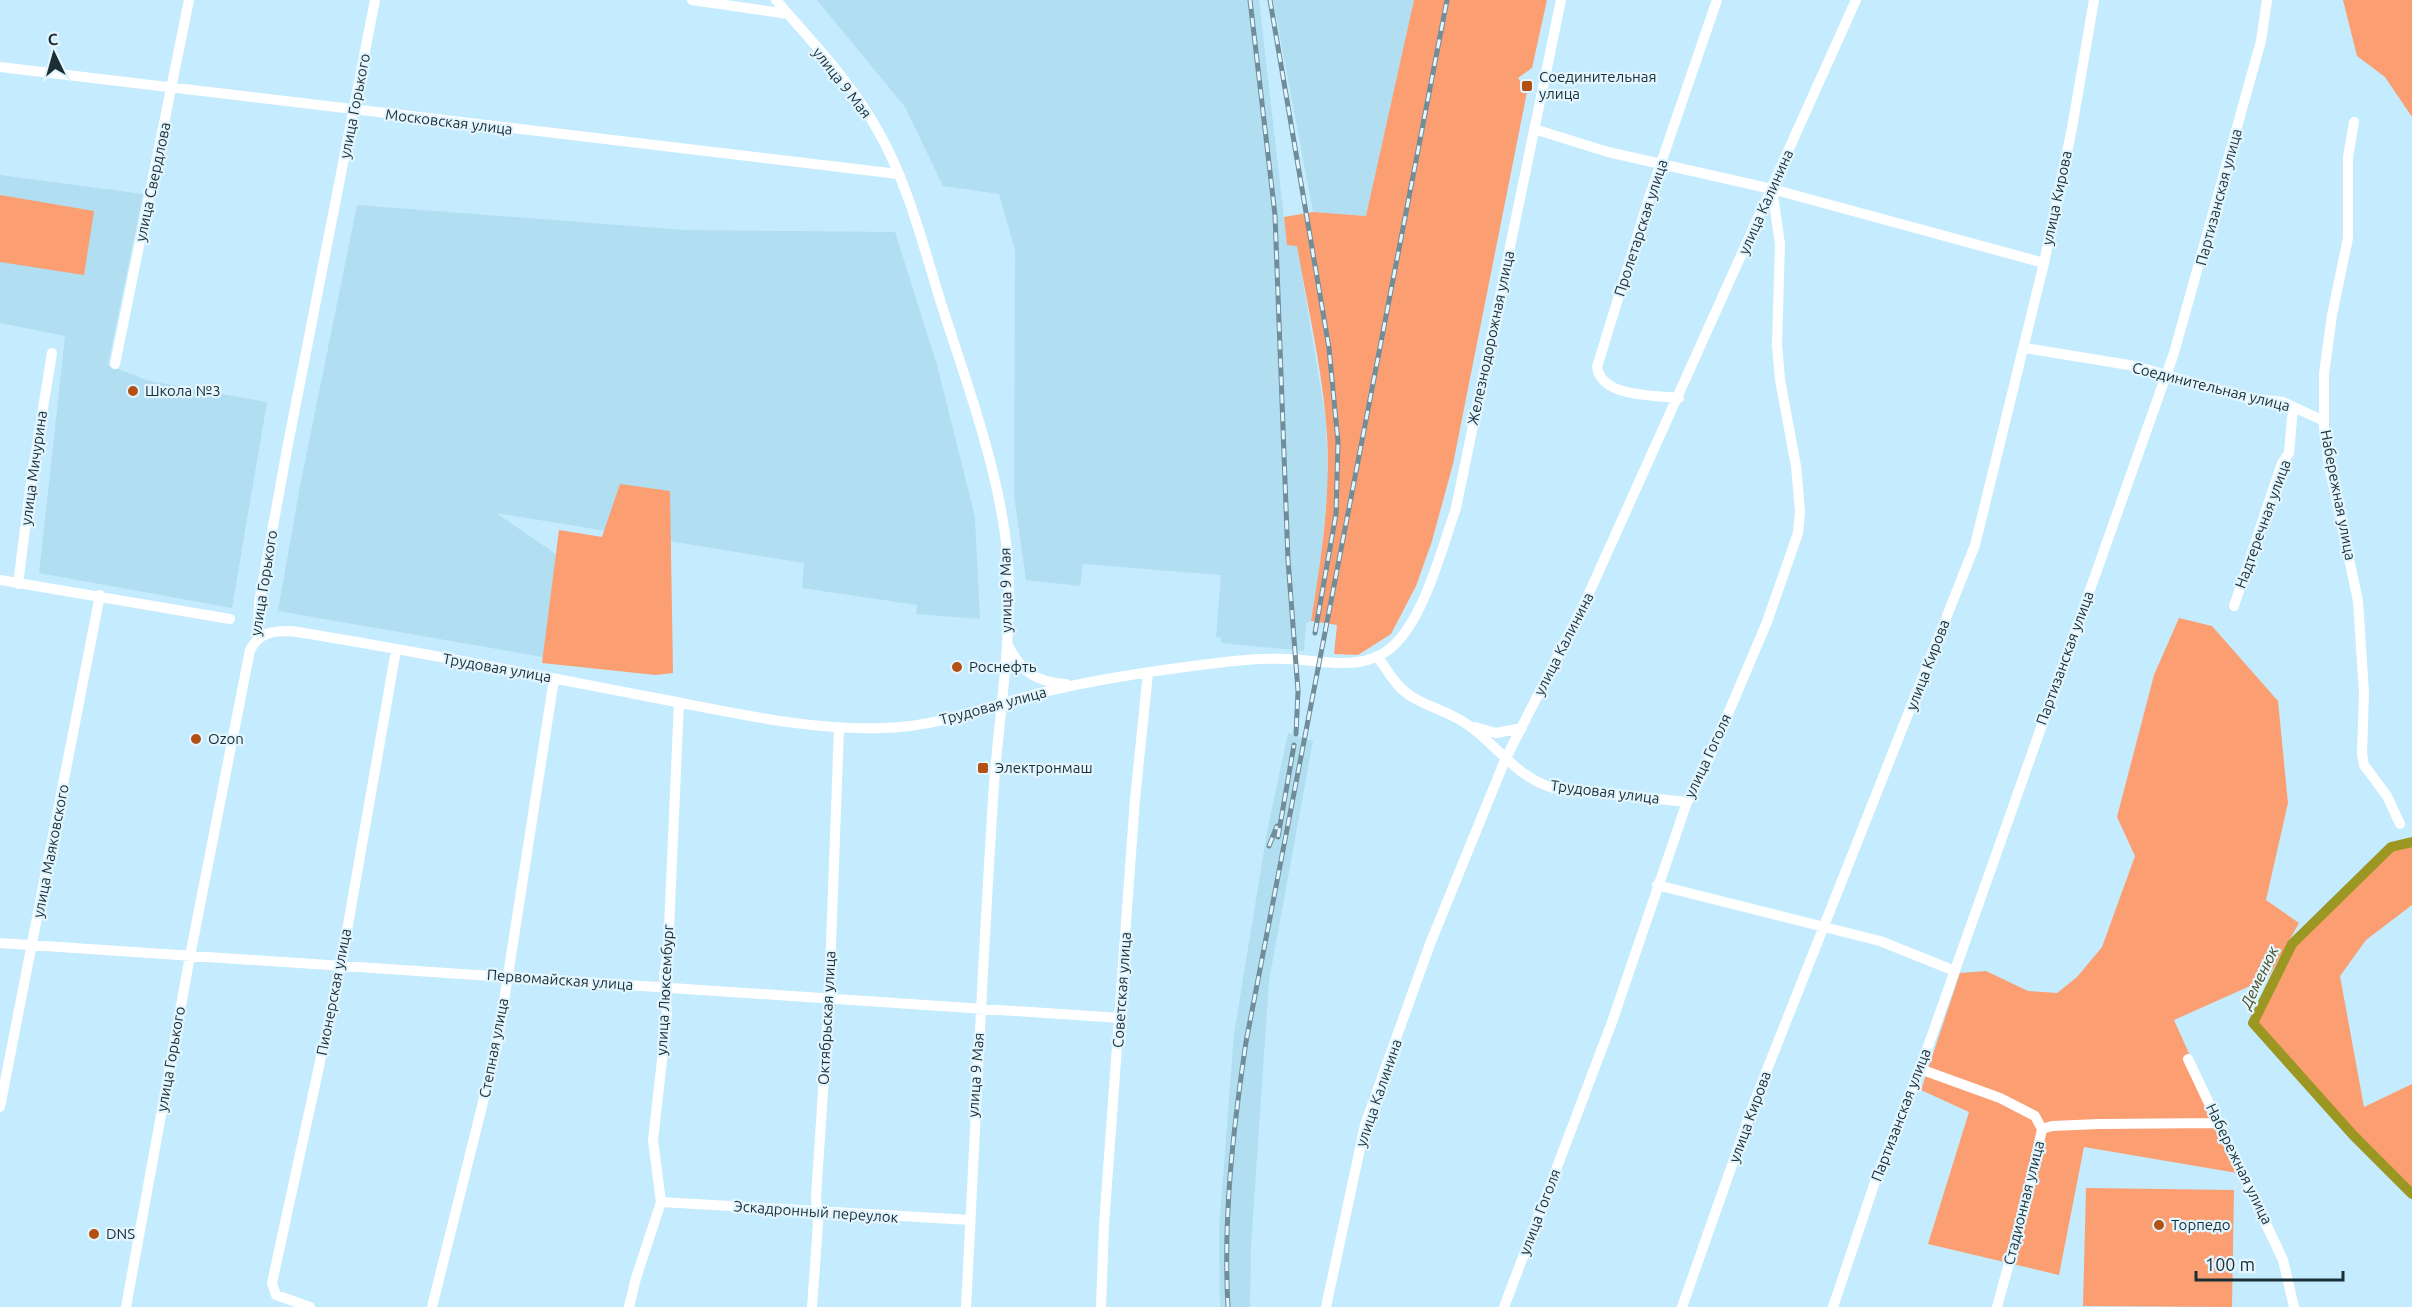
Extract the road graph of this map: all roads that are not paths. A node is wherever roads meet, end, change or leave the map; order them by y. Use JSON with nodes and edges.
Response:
{"nodes":[{"id":1,"x":189,"y":0,"type":"edge"},
{"id":2,"x":375,"y":0,"type":"edge"},
{"id":3,"x":692,"y":0,"type":"edge"},
{"id":4,"x":776,"y":0,"type":"edge"},
{"id":5,"x":1561,"y":0,"type":"edge"},
{"id":6,"x":1717,"y":0,"type":"edge"},
{"id":7,"x":1856,"y":0,"type":"edge"},
{"id":8,"x":2094,"y":0,"type":"edge"},
{"id":9,"x":2267,"y":0,"type":"edge"},
{"id":10,"x":788,"y":14,"type":"junction"},
{"id":11,"x":0,"y":67,"type":"edge"},
{"id":12,"x":172,"y":87,"type":"junction"},
{"id":13,"x":354,"y":111,"type":"junction"},
{"id":14,"x":2354,"y":122,"type":"dead end"},
{"id":15,"x":1534,"y":129,"type":"junction"},
{"id":16,"x":1661,"y":164,"type":"junction"},
{"id":17,"x":898,"y":174,"type":"junction"},
{"id":18,"x":1772,"y":189,"type":"junction"},
{"id":19,"x":2044,"y":263,"type":"junction"},
{"id":20,"x":2025,"y":348,"type":"junction"},
{"id":21,"x":52,"y":353,"type":"dead end"},
{"id":22,"x":115,"y":363,"type":"dead end"},
{"id":23,"x":2167,"y":375,"type":"junction"},
{"id":24,"x":1679,"y":398,"type":"junction"},
{"id":25,"x":2293,"y":407,"type":"junction"},
{"id":26,"x":2324,"y":421,"type":"junction"},
{"id":27,"x":0,"y":580,"type":"edge"},
{"id":28,"x":18,"y":584,"type":"junction"},
{"id":29,"x":100,"y":595,"type":"junction"},
{"id":30,"x":2234,"y":606,"type":"dead end"},
{"id":31,"x":230,"y":619,"type":"dead end"},
{"id":32,"x":258,"y":639,"type":"junction"},
{"id":33,"x":1006,"y":642,"type":"junction"},
{"id":34,"x":396,"y":650,"type":"junction"},
{"id":35,"x":1377,"y":656,"type":"junction"},
{"id":36,"x":1148,"y":673,"type":"junction"},
{"id":37,"x":554,"y":679,"type":"junction"},
{"id":38,"x":1075,"y":685,"type":"junction"},
{"id":39,"x":679,"y":702,"type":"junction"},
{"id":40,"x":1002,"y":703,"type":"junction"},
{"id":41,"x":1468,"y":724,"type":"junction"},
{"id":42,"x":839,"y":728,"type":"junction"},
{"id":43,"x":1522,"y":728,"type":"junction"},
{"id":44,"x":1505,"y":760,"type":"junction"},
{"id":45,"x":1687,"y":802,"type":"junction"},
{"id":46,"x":2400,"y":824,"type":"dead end"},
{"id":47,"x":1657,"y":885,"type":"junction"},
{"id":48,"x":1826,"y":926,"type":"junction"},
{"id":49,"x":0,"y":943,"type":"edge"},
{"id":50,"x":32,"y":946,"type":"junction"},
{"id":51,"x":190,"y":956,"type":"junction"},
{"id":52,"x":341,"y":965,"type":"junction"},
{"id":53,"x":1955,"y":971,"type":"junction"},
{"id":54,"x":508,"y":977,"type":"junction"},
{"id":55,"x":666,"y":986,"type":"junction"},
{"id":56,"x":829,"y":999,"type":"junction"},
{"id":57,"x":981,"y":1008,"type":"junction"},
{"id":58,"x":1120,"y":1018,"type":"junction"},
{"id":59,"x":2188,"y":1059,"type":"dead end"},
{"id":60,"x":1920,"y":1069,"type":"junction"},
{"id":61,"x":0,"y":1107,"type":"edge"},
{"id":62,"x":2219,"y":1123,"type":"junction"},
{"id":63,"x":2042,"y":1129,"type":"junction"},
{"id":64,"x":661,"y":1202,"type":"junction"},
{"id":65,"x":817,"y":1213,"type":"junction"},
{"id":66,"x":970,"y":1220,"type":"junction"},
{"id":67,"x":126,"y":1307,"type":"edge"},
{"id":68,"x":310,"y":1307,"type":"edge"},
{"id":69,"x":432,"y":1307,"type":"edge"},
{"id":70,"x":629,"y":1307,"type":"edge"},
{"id":71,"x":812,"y":1307,"type":"edge"},
{"id":72,"x":966,"y":1307,"type":"edge"},
{"id":73,"x":1101,"y":1307,"type":"edge"},
{"id":74,"x":1326,"y":1307,"type":"edge"},
{"id":75,"x":1504,"y":1307,"type":"edge"},
{"id":76,"x":1682,"y":1307,"type":"edge"},
{"id":77,"x":1833,"y":1307,"type":"edge"},
{"id":78,"x":1997,"y":1307,"type":"edge"},
{"id":79,"x":2294,"y":1307,"type":"edge"}],
"edges":[{"from":1,"to":12,"type":"street","name":"улица Свердлова"},
{"from":2,"to":13,"type":"street","name":"улица Горького"},
{"from":3,"to":10,"type":"street"},
{"from":4,"to":10,"type":"street","name":"улица 9 Мая"},
{"from":5,"to":15,"type":"street","name":"Железнодорожная улица"},
{"from":6,"to":16,"type":"street","name":"Пролетарская улица"},
{"from":7,"to":18,"type":"street","name":"улица Калинина"},
{"from":8,"to":19,"type":"street","name":"улица Кирова"},
{"from":9,"to":23,"type":"street","name":"Партизанская улица"},
{"from":10,"to":17,"type":"street","name":"улица 9 Мая"},
{"from":11,"to":12,"type":"street","name":"Московская улица"},
{"from":12,"to":13,"type":"street","name":"Московская улица"},
{"from":12,"to":22,"type":"street","name":"улица Свердлова"},
{"from":13,"to":17,"type":"street","name":"Московская улица"},
{"from":13,"to":32,"type":"street","name":"улица Горького"},
{"from":14,"to":26,"type":"street","name":"Набережная улица"},
{"from":15,"to":16,"type":"street"},
{"from":15,"to":35,"type":"street","name":"Железнодорожная улица"},
{"from":16,"to":18,"type":"street"},
{"from":16,"to":24,"type":"street","name":"Пролетарская улица"},
{"from":17,"to":33,"type":"street","name":"улица 9 Мая"},
{"from":18,"to":19,"type":"street"},
{"from":18,"to":24,"type":"street","name":"улица Калинина"},
{"from":18,"to":45,"type":"street","name":"улица Гоголя"},
{"from":19,"to":20,"type":"street","name":"улица Кирова"},
{"from":20,"to":23,"type":"street","name":"Соединительная улица"},
{"from":20,"to":48,"type":"street","name":"улица Кирова"},
{"from":21,"to":28,"type":"street","name":"улица Мичурина"},
{"from":23,"to":25,"type":"street","name":"Соединительная улица"},
{"from":23,"to":53,"type":"street","name":"Партизанская улица"},
{"from":24,"to":43,"type":"street","name":"улица Калинина"},
{"from":25,"to":26,"type":"street","name":"Соединительная улица"},
{"from":25,"to":30,"type":"street","name":"Надтеречная улица"},
{"from":26,"to":46,"type":"street","name":"Набережная улица"},
{"from":27,"to":28,"type":"street"},
{"from":28,"to":29,"type":"street"},
{"from":29,"to":31,"type":"street"},
{"from":29,"to":50,"type":"street","name":"улица Маяковского"},
{"from":32,"to":34,"type":"street","name":"Трудовая улица"},
{"from":32,"to":51,"type":"street","name":"улица Горького"},
{"from":33,"to":38,"type":"street"},
{"from":33,"to":40,"type":"street","name":"улица 9 Мая"},
{"from":34,"to":37,"type":"street","name":"Трудовая улица"},
{"from":34,"to":52,"type":"street","name":"Пионерская улица"},
{"from":35,"to":36,"type":"street","name":"Трудовая улица"},
{"from":35,"to":41,"type":"street","name":"Трудовая улица"},
{"from":36,"to":38,"type":"street","name":"Трудовая улица"},
{"from":36,"to":58,"type":"street","name":"Советская улица"},
{"from":37,"to":39,"type":"street","name":"Трудовая улица"},
{"from":37,"to":54,"type":"street","name":"Степная улица"},
{"from":38,"to":40,"type":"street","name":"Трудовая улица"},
{"from":39,"to":42,"type":"street","name":"Трудовая улица"},
{"from":39,"to":55,"type":"street","name":"улица Люксембург"},
{"from":40,"to":42,"type":"street","name":"Трудовая улица"},
{"from":40,"to":57,"type":"street","name":"улица 9 Мая"},
{"from":41,"to":43,"type":"street"},
{"from":41,"to":44,"type":"street","name":"Трудовая улица"},
{"from":42,"to":56,"type":"street","name":"Октябрьская улица"},
{"from":43,"to":44,"type":"street","name":"улица Калинина"},
{"from":44,"to":45,"type":"street","name":"Трудовая улица"},
{"from":44,"to":74,"type":"street","name":"улица Калинина"},
{"from":45,"to":47,"type":"street","name":"улица Гоголя"},
{"from":47,"to":48,"type":"street"},
{"from":47,"to":75,"type":"street","name":"улица Гоголя"},
{"from":48,"to":53,"type":"street"},
{"from":48,"to":76,"type":"street","name":"улица Кирова"},
{"from":49,"to":50,"type":"street","name":"Первомайская улица"},
{"from":50,"to":51,"type":"street","name":"Первомайская улица"},
{"from":50,"to":61,"type":"street","name":"улица Маяковского"},
{"from":51,"to":52,"type":"street","name":"Первомайская улица"},
{"from":51,"to":67,"type":"street","name":"улица Горького"},
{"from":52,"to":54,"type":"street","name":"Первомайская улица"},
{"from":52,"to":68,"type":"street","name":"Пионерская улица"},
{"from":53,"to":60,"type":"street","name":"Партизанская улица"},
{"from":54,"to":55,"type":"street","name":"Первомайская улица"},
{"from":54,"to":69,"type":"street","name":"Степная улица"},
{"from":55,"to":56,"type":"street","name":"Первомайская улица"},
{"from":55,"to":64,"type":"street","name":"улица Люксембург"},
{"from":56,"to":57,"type":"street","name":"Первомайская улица"},
{"from":56,"to":65,"type":"street","name":"Октябрьская улица"},
{"from":57,"to":58,"type":"street","name":"Первомайская улица"},
{"from":57,"to":66,"type":"street","name":"улица 9 Мая"},
{"from":58,"to":73,"type":"street","name":"Советская улица"},
{"from":59,"to":62,"type":"street","name":"Набережная улица"},
{"from":60,"to":63,"type":"street","name":"Стадионная улица"},
{"from":60,"to":77,"type":"street","name":"Партизанская улица"},
{"from":62,"to":63,"type":"street"},
{"from":62,"to":79,"type":"street","name":"Набережная улица"},
{"from":63,"to":78,"type":"street","name":"Стадионная улица"},
{"from":64,"to":65,"type":"street","name":"Эскадронный переулок"},
{"from":64,"to":70,"type":"street","name":"улица Люксембург"},
{"from":65,"to":66,"type":"street","name":"Эскадронный переулок"},
{"from":65,"to":71,"type":"street","name":"Октябрьская улица"},
{"from":66,"to":72,"type":"street","name":"улица 9 Мая"}]}
